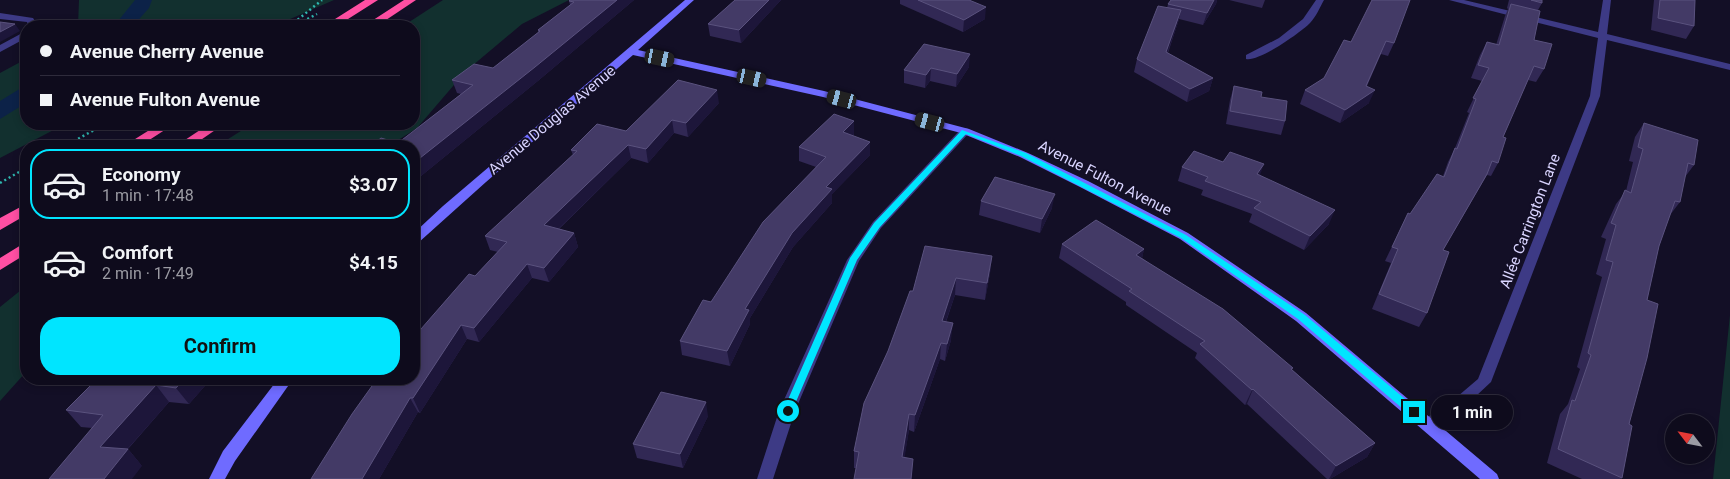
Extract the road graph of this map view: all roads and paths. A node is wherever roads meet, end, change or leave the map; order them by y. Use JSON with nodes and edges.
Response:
{"nodes":[{"id":1,"x":322,"y":0,"type":"edge"},
{"id":2,"x":373,"y":0,"type":"edge"},
{"id":3,"x":411,"y":0,"type":"edge"},
{"id":4,"x":690,"y":0,"type":"edge"},
{"id":5,"x":1320,"y":0,"type":"edge"},
{"id":6,"x":1453,"y":0,"type":"edge"},
{"id":7,"x":1607,"y":0,"type":"edge"},
{"id":8,"x":0,"y":16,"type":"edge"},
{"id":9,"x":30,"y":20,"type":"edge"},
{"id":10,"x":297,"y":20,"type":"edge"},
{"id":11,"x":340,"y":20,"type":"edge"},
{"id":12,"x":379,"y":20,"type":"edge"},
{"id":13,"x":20,"y":37,"type":"edge"},
{"id":14,"x":1603,"y":37,"type":"junction"},
{"id":15,"x":0,"y":49,"type":"edge"},
{"id":16,"x":633,"y":52,"type":"junction"},
{"id":17,"x":1249,"y":57,"type":"dead end"},
{"id":18,"x":1730,"y":67,"type":"edge"},
{"id":19,"x":94,"y":130,"type":"edge"},
{"id":20,"x":158,"y":130,"type":"edge"},
{"id":21,"x":208,"y":130,"type":"edge"},
{"id":22,"x":965,"y":131,"type":"junction"},
{"id":23,"x":76,"y":140,"type":"edge"},
{"id":24,"x":141,"y":140,"type":"edge"},
{"id":25,"x":193,"y":140,"type":"edge"},
{"id":26,"x":20,"y":171,"type":"edge"},
{"id":27,"x":0,"y":183,"type":"edge"},
{"id":28,"x":20,"y":213,"type":"edge"},
{"id":29,"x":0,"y":225,"type":"edge"},
{"id":30,"x":420,"y":234,"type":"edge"},
{"id":31,"x":20,"y":251,"type":"edge"},
{"id":32,"x":0,"y":265,"type":"edge"},
{"id":33,"x":282,"y":385,"type":"edge"},
{"id":34,"x":1428,"y":424,"type":"junction"},
{"id":35,"x":217,"y":479,"type":"edge"},
{"id":36,"x":764,"y":479,"type":"edge"},
{"id":37,"x":1491,"y":479,"type":"edge"}],
"edges":[{"from":1,"to":10,"type":"path"},
{"from":2,"to":11,"type":"highway"},
{"from":3,"to":12,"type":"highway"},
{"from":4,"to":16,"type":"street","name":"Avenue Douglas Avenue"},
{"from":5,"to":17,"type":"street"},
{"from":6,"to":14,"type":"street"},
{"from":7,"to":14,"type":"street","name":"Allée Carrington Lane"},
{"from":8,"to":9,"type":"street"},
{"from":13,"to":15,"type":"street"},
{"from":14,"to":18,"type":"street"},
{"from":14,"to":34,"type":"street","name":"Allée Carrington Lane"},
{"from":16,"to":22,"type":"street","name":"Avenue Fulton Avenue"},
{"from":16,"to":30,"type":"street","name":"Avenue Douglas Avenue"},
{"from":19,"to":23,"type":"path"},
{"from":20,"to":24,"type":"highway"},
{"from":21,"to":25,"type":"highway"},
{"from":22,"to":34,"type":"street","name":"Avenue Fulton Avenue"},
{"from":22,"to":36,"type":"street"},
{"from":26,"to":27,"type":"path"},
{"from":28,"to":29,"type":"highway"},
{"from":31,"to":32,"type":"highway"},
{"from":33,"to":35,"type":"street"},
{"from":34,"to":37,"type":"street","name":"Avenue Fulton Avenue"}]}
